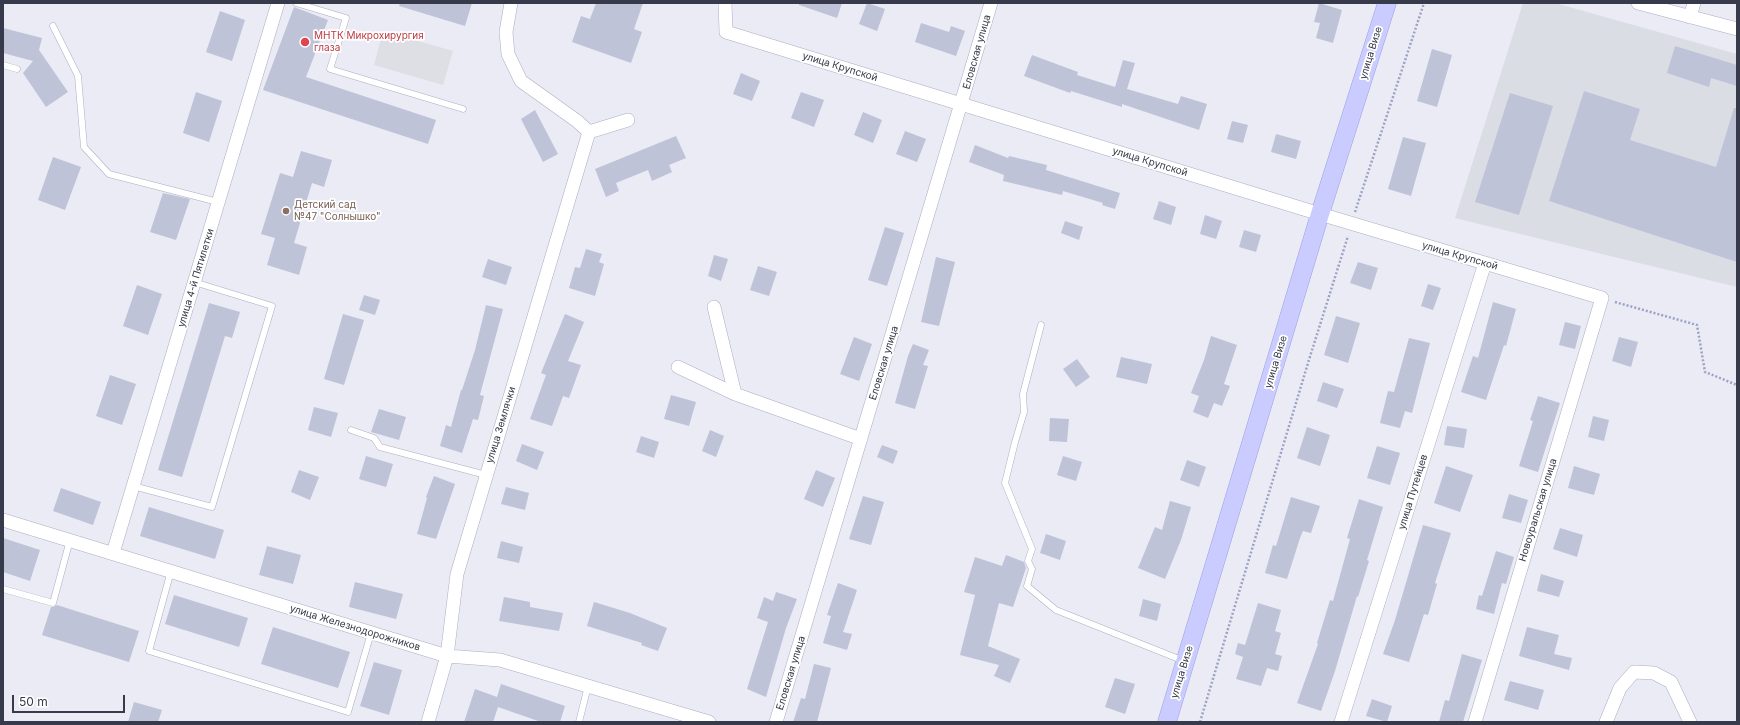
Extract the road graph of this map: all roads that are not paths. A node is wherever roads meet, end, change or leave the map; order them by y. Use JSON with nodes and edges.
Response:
{"nodes":[{"id":1,"x":278,"y":3,"type":"edge"},
{"id":2,"x":296,"y":3,"type":"edge"},
{"id":3,"x":511,"y":3,"type":"edge"},
{"id":4,"x":725,"y":3,"type":"edge"},
{"id":5,"x":991,"y":3,"type":"edge"},
{"id":6,"x":1387,"y":3,"type":"edge"},
{"id":7,"x":1638,"y":3,"type":"edge"},
{"id":8,"x":1694,"y":3,"type":"edge"},
{"id":9,"x":1690,"y":17,"type":"junction"},
{"id":10,"x":53,"y":26,"type":"dead end"},
{"id":11,"x":1737,"y":29,"type":"edge"},
{"id":12,"x":3,"y":65,"type":"edge"},
{"id":13,"x":17,"y":70,"type":"dead end"},
{"id":14,"x":962,"y":104,"type":"junction"},
{"id":15,"x":463,"y":109,"type":"dead end"},
{"id":16,"x":628,"y":120,"type":"dead end"},
{"id":17,"x":589,"y":132,"type":"junction"},
{"id":18,"x":218,"y":202,"type":"junction"},
{"id":19,"x":1320,"y":214,"type":"junction"},
{"id":20,"x":1485,"y":263,"type":"junction"},
{"id":21,"x":194,"y":282,"type":"junction"},
{"id":22,"x":1602,"y":298,"type":"joint"},
{"id":23,"x":714,"y":307,"type":"dead end"},
{"id":24,"x":1041,"y":325,"type":"dead end"},
{"id":25,"x":678,"y":367,"type":"dead end"},
{"id":26,"x":735,"y":394,"type":"junction"},
{"id":27,"x":351,"y":430,"type":"dead end"},
{"id":28,"x":861,"y":439,"type":"junction"},
{"id":29,"x":486,"y":475,"type":"junction"},
{"id":30,"x":133,"y":486,"type":"junction"},
{"id":31,"x":3,"y":520,"type":"edge"},
{"id":32,"x":70,"y":540,"type":"junction"},
{"id":33,"x":113,"y":553,"type":"junction"},
{"id":34,"x":171,"y":571,"type":"junction"},
{"id":35,"x":3,"y":589,"type":"edge"},
{"id":36,"x":371,"y":633,"type":"junction"},
{"id":37,"x":447,"y":656,"type":"junction"},
{"id":38,"x":1185,"y":662,"type":"junction"},
{"id":39,"x":588,"y":686,"type":"junction"},
{"id":40,"x":428,"y":722,"type":"edge"},
{"id":41,"x":579,"y":722,"type":"edge"},
{"id":42,"x":709,"y":722,"type":"edge"},
{"id":43,"x":776,"y":722,"type":"edge"},
{"id":44,"x":1167,"y":722,"type":"edge"},
{"id":45,"x":1341,"y":722,"type":"edge"},
{"id":46,"x":1474,"y":722,"type":"edge"},
{"id":47,"x":1606,"y":722,"type":"edge"},
{"id":48,"x":1690,"y":722,"type":"edge"}],
"edges":[{"from":1,"to":18,"type":"street","name":"улица 4-й Пятилетки"},
{"from":2,"to":15,"type":"lane"},
{"from":3,"to":17,"type":"street"},
{"from":4,"to":14,"type":"street","name":"улица Крупской"},
{"from":5,"to":14,"type":"street","name":"Еловская улица"},
{"from":6,"to":19,"type":"street","name":"улица Визе"},
{"from":7,"to":9,"type":"street"},
{"from":8,"to":9,"type":"street"},
{"from":9,"to":11,"type":"street"},
{"from":10,"to":18,"type":"lane"},
{"from":12,"to":13,"type":"lane"},
{"from":14,"to":19,"type":"street","name":"улица Крупской"},
{"from":14,"to":28,"type":"street","name":"Еловская улица"},
{"from":16,"to":17,"type":"street"},
{"from":17,"to":29,"type":"street","name":"улица Землячки"},
{"from":18,"to":21,"type":"street","name":"улица 4-й Пятилетки"},
{"from":19,"to":20,"type":"street","name":"улица Крупской"},
{"from":19,"to":38,"type":"street","name":"улица Визе"},
{"from":20,"to":22,"type":"street","name":"улица Крупской"},
{"from":20,"to":45,"type":"street","name":"улица Путейцев"},
{"from":21,"to":30,"type":"street","name":"улица 4-й Пятилетки"},
{"from":21,"to":30,"type":"lane"},
{"from":22,"to":46,"type":"street","name":"Новоуральская улица"},
{"from":23,"to":26,"type":"street"},
{"from":24,"to":38,"type":"lane"},
{"from":25,"to":26,"type":"street"},
{"from":26,"to":28,"type":"street"},
{"from":27,"to":29,"type":"lane"},
{"from":28,"to":43,"type":"street","name":"Еловская улица"},
{"from":29,"to":37,"type":"street","name":"улица Землячки"},
{"from":30,"to":33,"type":"street","name":"улица 4-й Пятилетки"},
{"from":31,"to":32,"type":"street","name":"улица Железнодорожников"},
{"from":32,"to":33,"type":"street","name":"улица Железнодорожников"},
{"from":32,"to":35,"type":"lane"},
{"from":33,"to":34,"type":"street","name":"улица Железнодорожников"},
{"from":34,"to":36,"type":"street","name":"улица Железнодорожников"},
{"from":34,"to":36,"type":"lane"},
{"from":36,"to":37,"type":"street","name":"улица Железнодорожников"},
{"from":37,"to":39,"type":"street","name":"улица Железнодорожников"},
{"from":37,"to":40,"type":"street","name":"улица Землячки"},
{"from":38,"to":44,"type":"street","name":"улица Визе"},
{"from":39,"to":41,"type":"lane"},
{"from":39,"to":42,"type":"street","name":"улица Железнодорожников"},
{"from":47,"to":48,"type":"street"}]}
